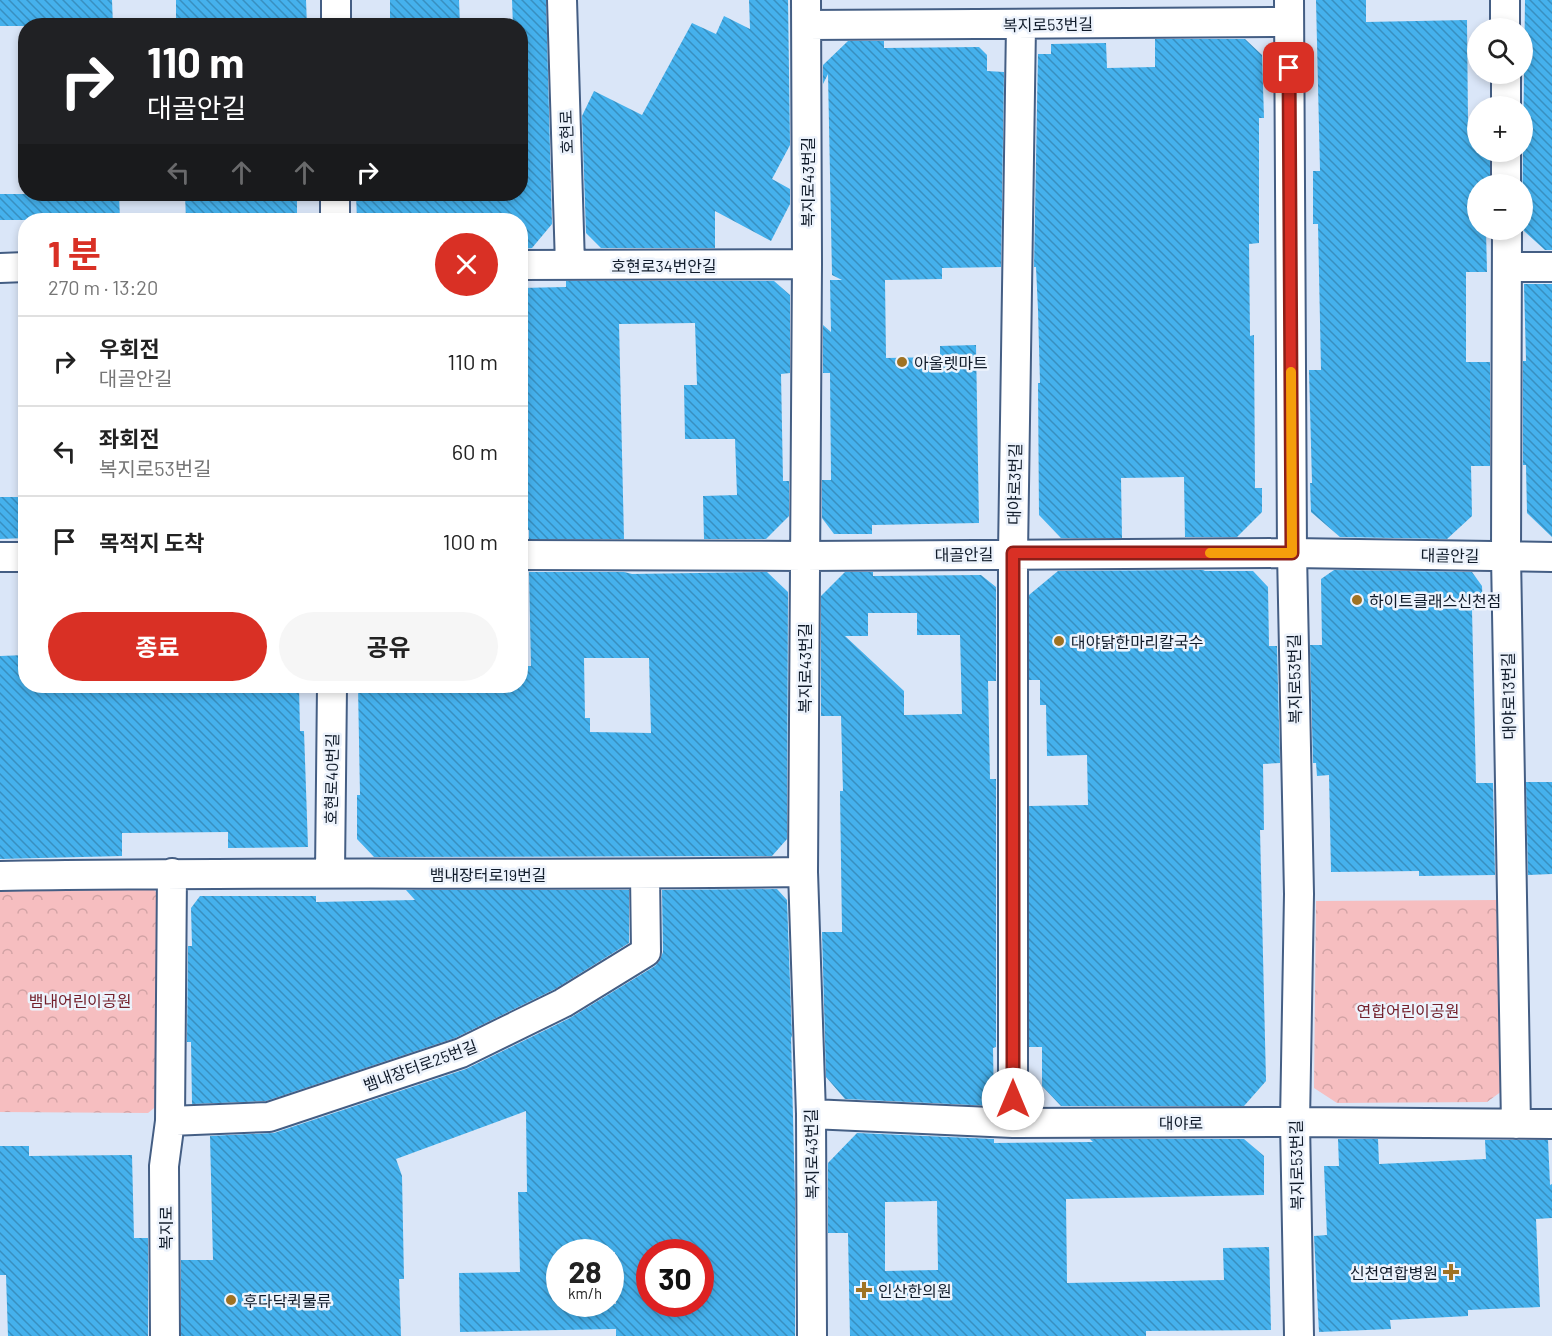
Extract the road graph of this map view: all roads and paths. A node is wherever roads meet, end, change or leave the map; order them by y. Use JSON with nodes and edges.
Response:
{"nodes":[{"id":1,"x":336,"y":0,"type":"edge"},
{"id":2,"x":562,"y":0,"type":"edge"},
{"id":3,"x":1505,"y":0,"type":"edge"},
{"id":4,"x":1289,"y":11,"type":"edge"},
{"id":5,"x":806,"y":13,"type":"edge"},
{"id":6,"x":336,"y":18,"type":"edge"},
{"id":7,"x":1505,"y":18,"type":"edge"},
{"id":8,"x":1022,"y":25,"type":"junction"},
{"id":9,"x":1507,"y":240,"type":"edge"},
{"id":10,"x":807,"y":264,"type":"junction"},
{"id":11,"x":528,"y":265,"type":"edge"},
{"id":12,"x":570,"y":265,"type":"junction"},
{"id":13,"x":18,"y":267,"type":"edge"},
{"id":14,"x":1507,"y":267,"type":"junction"},
{"id":15,"x":1552,"y":267,"type":"edge"},
{"id":16,"x":0,"y":268,"type":"edge"},
{"id":17,"x":1013,"y":553,"type":"junction"},
{"id":18,"x":1292,"y":553,"type":"junction"},
{"id":19,"x":528,"y":555,"type":"edge"},
{"id":20,"x":804,"y":556,"type":"junction"},
{"id":21,"x":1506,"y":556,"type":"junction"},
{"id":22,"x":0,"y":557,"type":"edge"},
{"id":23,"x":18,"y":557,"type":"edge"},
{"id":24,"x":1552,"y":557,"type":"edge"},
{"id":25,"x":332,"y":693,"type":"edge"},
{"id":26,"x":803,"y":872,"type":"junction"},
{"id":27,"x":172,"y":873,"type":"junction"},
{"id":28,"x":330,"y":873,"type":"junction"},
{"id":29,"x":645,"y":874,"type":"junction"},
{"id":30,"x":0,"y":876,"type":"edge"},
{"id":31,"x":811,"y":1114,"type":"junction"},
{"id":32,"x":170,"y":1120,"type":"junction"},
{"id":33,"x":1295,"y":1122,"type":"junction"},
{"id":34,"x":1013,"y":1123,"type":"junction"},
{"id":35,"x":1516,"y":1124,"type":"junction"},
{"id":36,"x":1552,"y":1124,"type":"edge"},
{"id":37,"x":165,"y":1336,"type":"edge"},
{"id":38,"x":812,"y":1336,"type":"edge"},
{"id":39,"x":1299,"y":1336,"type":"edge"}],
"edges":[{"from":1,"to":6,"type":"street"},
{"from":2,"to":12,"type":"street","name":"호현로"},
{"from":3,"to":7,"type":"street"},
{"from":4,"to":8,"type":"street","name":"복지로53번길"},
{"from":4,"to":18,"type":"street","name":"복지로53번길"},
{"from":5,"to":8,"type":"street","name":"복지로53번길"},
{"from":5,"to":10,"type":"street","name":"복지로43번길"},
{"from":8,"to":17,"type":"street","name":"대야로3번길"},
{"from":9,"to":14,"type":"street","name":"대야로13번길"},
{"from":10,"to":12,"type":"street","name":"호현로34번안길"},
{"from":10,"to":20,"type":"street","name":"복지로43번길"},
{"from":11,"to":12,"type":"street","name":"호현로34번안길"},
{"from":13,"to":16,"type":"street"},
{"from":14,"to":15,"type":"street"},
{"from":14,"to":21,"type":"street","name":"대야로13번길"},
{"from":17,"to":18,"type":"street","name":"대골안길"},
{"from":17,"to":20,"type":"street","name":"대골안길"},
{"from":17,"to":34,"type":"street","name":"대야로3번길"},
{"from":18,"to":21,"type":"street","name":"대골안길"},
{"from":18,"to":33,"type":"street","name":"복지로53번길"},
{"from":19,"to":20,"type":"street","name":"대골안길"},
{"from":20,"to":26,"type":"street","name":"복지로43번길"},
{"from":21,"to":24,"type":"street","name":"대골안길"},
{"from":21,"to":35,"type":"street","name":"대야로13번길"},
{"from":22,"to":23,"type":"street"},
{"from":25,"to":28,"type":"street","name":"호현로40번길"},
{"from":26,"to":29,"type":"street","name":"뱀내장터로19번길"},
{"from":26,"to":31,"type":"street","name":"복지로43번길"},
{"from":27,"to":28,"type":"street","name":"뱀내장터로19번길"},
{"from":27,"to":30,"type":"street","name":"뱀내장터로19번길"},
{"from":27,"to":32,"type":"street"},
{"from":28,"to":29,"type":"street","name":"뱀내장터로19번길"},
{"from":29,"to":32,"type":"street","name":"뱀내장터로25번길"},
{"from":31,"to":34,"type":"street","name":"대야로"},
{"from":31,"to":38,"type":"street","name":"복지로43번길"},
{"from":32,"to":37,"type":"street","name":"복지로"},
{"from":33,"to":34,"type":"street","name":"대야로"},
{"from":33,"to":35,"type":"street","name":"대야로"},
{"from":33,"to":39,"type":"street","name":"복지로53번길"},
{"from":35,"to":36,"type":"street","name":"대야로"}]}
